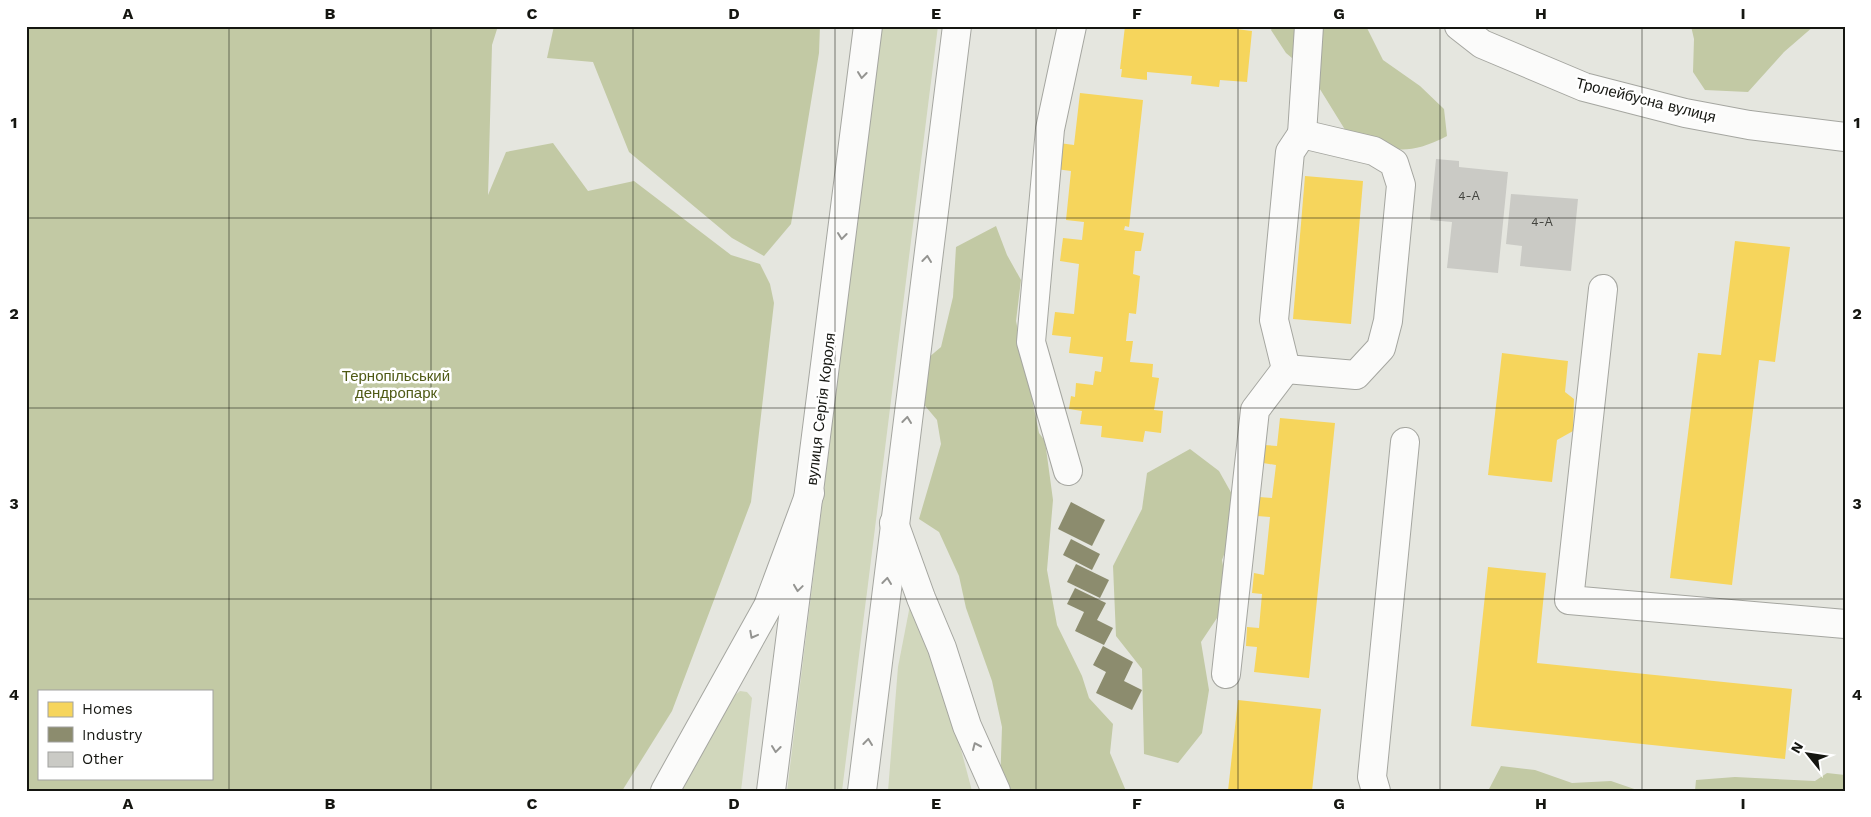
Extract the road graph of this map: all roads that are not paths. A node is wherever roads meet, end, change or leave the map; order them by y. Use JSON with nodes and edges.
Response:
{"nodes":[{"id":1,"x":868,"y":26,"type":"edge"},
{"id":2,"x":956,"y":26,"type":"edge"},
{"id":3,"x":1072,"y":26,"type":"edge"},
{"id":4,"x":1310,"y":26,"type":"edge"},
{"id":5,"x":1459,"y":26,"type":"edge"},
{"id":6,"x":1302,"y":134,"type":"junction"},
{"id":7,"x":1845,"y":137,"type":"edge"},
{"id":8,"x":1603,"y":289,"type":"dead end"},
{"id":9,"x":1286,"y":369,"type":"junction"},
{"id":10,"x":1405,"y":442,"type":"dead end"},
{"id":11,"x":1068,"y":471,"type":"dead end"},
{"id":12,"x":810,"y":493,"type":"junction"},
{"id":13,"x":894,"y":523,"type":"junction"},
{"id":14,"x":1845,"y":624,"type":"edge"},
{"id":15,"x":1226,"y":674,"type":"dead end"},
{"id":16,"x":665,"y":791,"type":"edge"},
{"id":17,"x":771,"y":791,"type":"edge"},
{"id":18,"x":862,"y":791,"type":"edge"},
{"id":19,"x":996,"y":791,"type":"edge"},
{"id":20,"x":1376,"y":791,"type":"edge"}],
"edges":[{"from":1,"to":12,"type":"main road","name":"вулиця Сергія Короля","one_way":true},
{"from":13,"to":2,"type":"main road","one_way":true},
{"from":3,"to":11,"type":"main road"},
{"from":4,"to":6,"type":"main road"},
{"from":5,"to":7,"type":"main road","name":"Тролейбусна вулиця"},
{"from":6,"to":9,"type":"main road"},
{"from":6,"to":9,"type":"main road"},
{"from":8,"to":14,"type":"main road"},
{"from":9,"to":15,"type":"main road"},
{"from":10,"to":20,"type":"main road"},
{"from":12,"to":16,"type":"main road","one_way":true},
{"from":12,"to":17,"type":"main road","name":"вулиця Сергія Короля","one_way":true},
{"from":18,"to":13,"type":"main road","one_way":true},
{"from":19,"to":13,"type":"main road","one_way":true}]}
